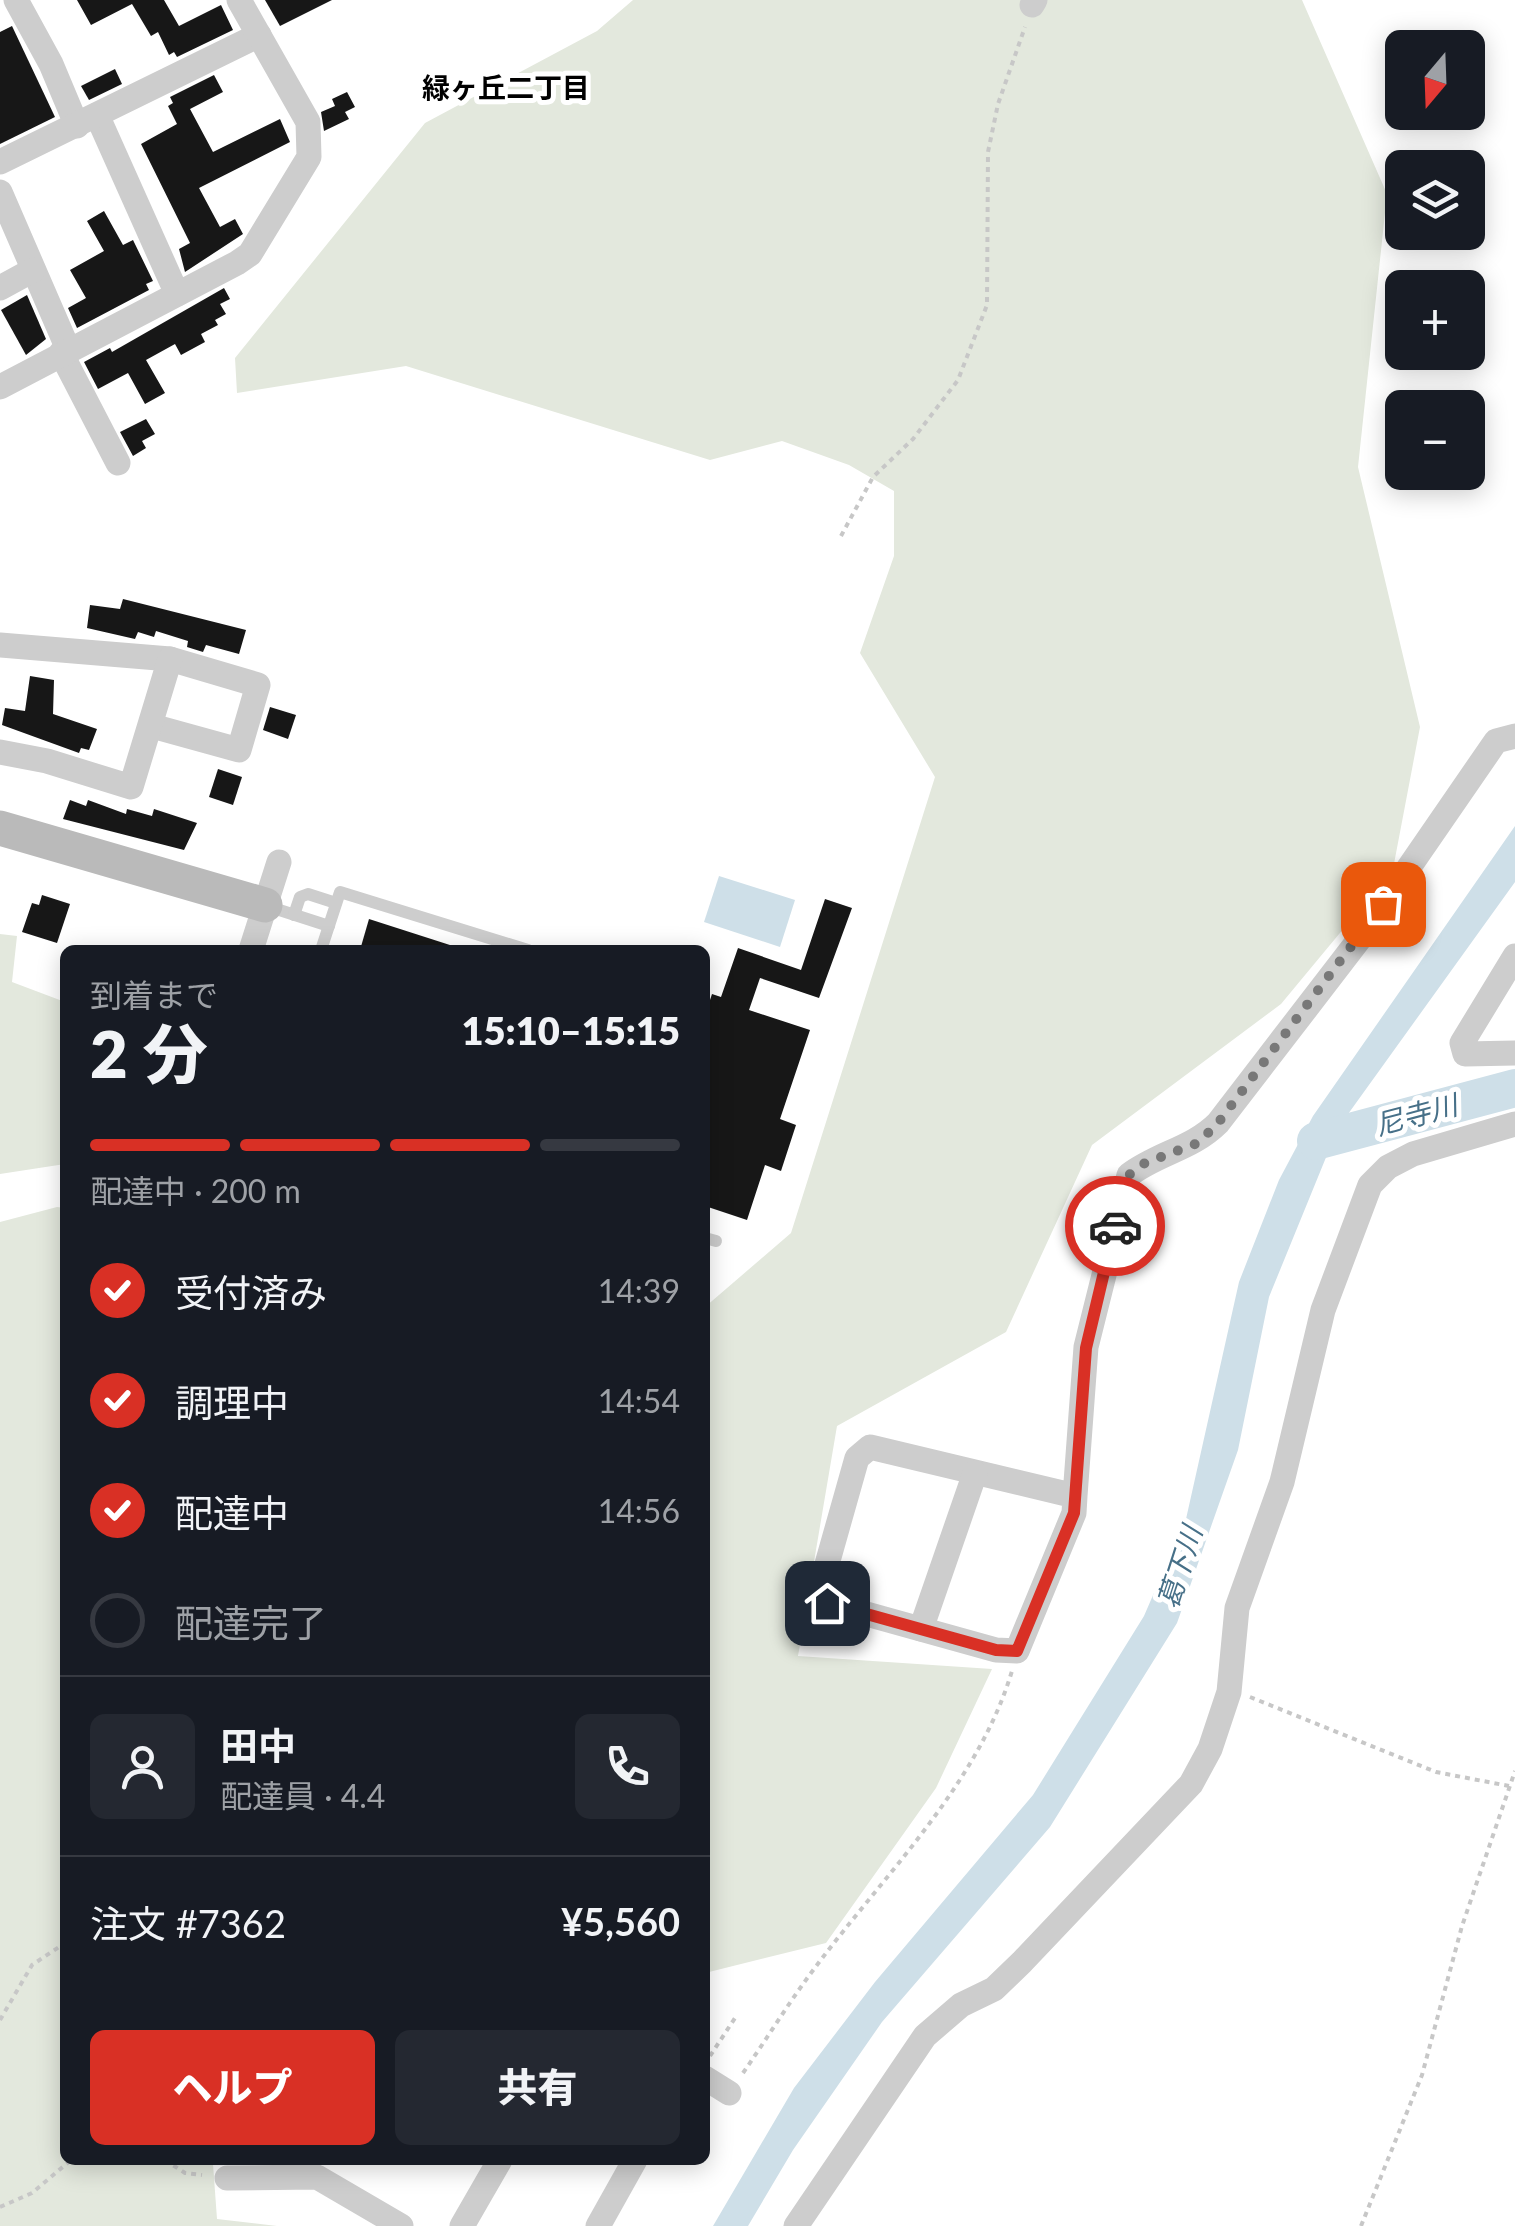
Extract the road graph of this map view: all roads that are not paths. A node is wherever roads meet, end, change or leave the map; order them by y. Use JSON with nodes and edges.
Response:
{"nodes":[{"id":1,"x":16,"y":0,"type":"edge"},
{"id":2,"x":239,"y":0,"type":"edge"},
{"id":3,"x":259,"y":35,"type":"junction"},
{"id":4,"x":87,"y":121,"type":"junction"},
{"id":5,"x":0,"y":162,"type":"edge"},
{"id":6,"x":0,"y":192,"type":"edge"},
{"id":7,"x":34,"y":270,"type":"junction"},
{"id":8,"x":0,"y":288,"type":"edge"},
{"id":9,"x":176,"y":294,"type":"junction"},
{"id":10,"x":64,"y":351,"type":"junction"},
{"id":11,"x":0,"y":387,"type":"edge"},
{"id":12,"x":118,"y":463,"type":"dead end"},
{"id":13,"x":0,"y":645,"type":"edge"},
{"id":14,"x":170,"y":658,"type":"junction"},
{"id":15,"x":152,"y":726,"type":"junction"},
{"id":16,"x":1515,"y":736,"type":"edge"},
{"id":17,"x":0,"y":752,"type":"edge"},
{"id":18,"x":0,"y":828,"type":"edge"},
{"id":19,"x":279,"y":862,"type":"dead end"},
{"id":20,"x":336,"y":904,"type":"junction"},
{"id":21,"x":280,"y":910,"type":"junction"},
{"id":22,"x":329,"y":926,"type":"junction"},
{"id":23,"x":254,"y":945,"type":"edge"},
{"id":24,"x":323,"y":945,"type":"edge"},
{"id":25,"x":512,"y":945,"type":"edge"},
{"id":26,"x":1515,"y":956,"type":"edge"},
{"id":27,"x":1515,"y":1053,"type":"edge"},
{"id":28,"x":1515,"y":1124,"type":"edge"},
{"id":29,"x":975,"y":1472,"type":"junction"},
{"id":30,"x":1075,"y":1496,"type":"junction"},
{"id":31,"x":921,"y":1629,"type":"junction"},
{"id":32,"x":710,"y":2081,"type":"edge"},
{"id":33,"x":729,"y":2093,"type":"road end"},
{"id":34,"x":497,"y":2165,"type":"edge"},
{"id":35,"x":633,"y":2165,"type":"edge"},
{"id":36,"x":227,"y":2178,"type":"road end"},
{"id":37,"x":401,"y":2226,"type":"edge"},
{"id":38,"x":462,"y":2226,"type":"edge"},
{"id":39,"x":598,"y":2226,"type":"edge"},
{"id":40,"x":796,"y":2226,"type":"edge"}],
"edges":[{"from":1,"to":4,"type":"street"},
{"from":2,"to":3,"type":"street"},
{"from":3,"to":4,"type":"street"},
{"from":3,"to":9,"type":"street"},
{"from":4,"to":5,"type":"street"},
{"from":4,"to":9,"type":"street"},
{"from":6,"to":7,"type":"street"},
{"from":7,"to":8,"type":"street"},
{"from":7,"to":10,"type":"street"},
{"from":9,"to":10,"type":"street"},
{"from":10,"to":11,"type":"street"},
{"from":10,"to":12,"type":"street"},
{"from":13,"to":14,"type":"street"},
{"from":14,"to":15,"type":"street"},
{"from":14,"to":15,"type":"street"},
{"from":15,"to":17,"type":"street"},
{"from":16,"to":30,"type":"street"},
{"from":18,"to":21,"type":"street"},
{"from":19,"to":21,"type":"street"},
{"from":20,"to":21,"type":"lane"},
{"from":20,"to":22,"type":"lane"},
{"from":20,"to":25,"type":"lane"},
{"from":21,"to":22,"type":"lane"},
{"from":21,"to":23,"type":"street"},
{"from":22,"to":24,"type":"lane"},
{"from":26,"to":27,"type":"street"},
{"from":28,"to":40,"type":"street"},
{"from":29,"to":30,"type":"street"},
{"from":29,"to":31,"type":"street"},
{"from":29,"to":31,"type":"street"},
{"from":30,"to":31,"type":"street"},
{"from":32,"to":33,"type":"street"},
{"from":34,"to":38,"type":"street"},
{"from":35,"to":39,"type":"street"},
{"from":36,"to":37,"type":"street"}]}
